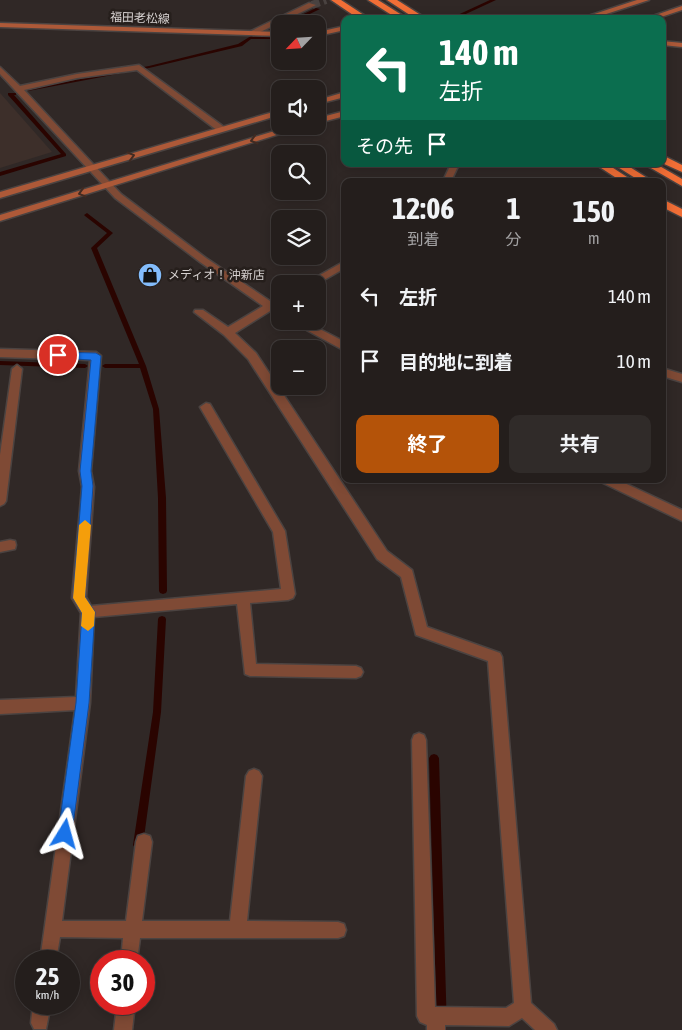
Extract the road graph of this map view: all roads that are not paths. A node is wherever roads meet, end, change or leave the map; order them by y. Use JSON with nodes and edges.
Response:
{"nodes":[{"id":1,"x":335,"y":0,"type":"edge"},
{"id":2,"x":347,"y":0,"type":"edge"},
{"id":3,"x":372,"y":0,"type":"edge"},
{"id":4,"x":391,"y":0,"type":"edge"},
{"id":5,"x":645,"y":0,"type":"edge"},
{"id":6,"x":312,"y":6,"type":"dead end"},
{"id":7,"x":682,"y":8,"type":"edge"},
{"id":8,"x":605,"y":12,"type":"junction"},
{"id":9,"x":353,"y":15,"type":"edge"},
{"id":10,"x":371,"y":15,"type":"edge"},
{"id":11,"x":396,"y":15,"type":"edge"},
{"id":12,"x":416,"y":15,"type":"edge"},
{"id":13,"x":595,"y":15,"type":"edge"},
{"id":14,"x":610,"y":15,"type":"edge"},
{"id":15,"x":660,"y":15,"type":"edge"},
{"id":16,"x":0,"y":25,"type":"edge"},
{"id":17,"x":341,"y":29,"type":"edge"},
{"id":18,"x":326,"y":32,"type":"edge"},
{"id":19,"x":251,"y":33,"type":"junction"},
{"id":20,"x":271,"y":34,"type":"edge"},
{"id":21,"x":326,"y":34,"type":"edge"},
{"id":22,"x":341,"y":35,"type":"edge"},
{"id":23,"x":666,"y":43,"type":"edge"},
{"id":24,"x":682,"y":45,"type":"edge"},
{"id":25,"x":0,"y":69,"type":"edge"},
{"id":26,"x":18,"y":89,"type":"junction"},
{"id":27,"x":341,"y":95,"type":"edge"},
{"id":28,"x":326,"y":100,"type":"edge"},
{"id":29,"x":341,"y":114,"type":"edge"},
{"id":30,"x":271,"y":115,"type":"edge"},
{"id":31,"x":326,"y":119,"type":"edge"},
{"id":32,"x":221,"y":129,"type":"junction"},
{"id":33,"x":272,"y":135,"type":"edge"},
{"id":34,"x":666,"y":160,"type":"edge"},
{"id":35,"x":605,"y":167,"type":"edge"},
{"id":36,"x":623,"y":167,"type":"edge"},
{"id":37,"x":654,"y":167,"type":"edge"},
{"id":38,"x":90,"y":168,"type":"junction"},
{"id":39,"x":682,"y":169,"type":"edge"},
{"id":40,"x":624,"y":178,"type":"edge"},
{"id":41,"x":642,"y":178,"type":"edge"},
{"id":42,"x":682,"y":183,"type":"edge"},
{"id":43,"x":107,"y":186,"type":"junction"},
{"id":44,"x":666,"y":193,"type":"edge"},
{"id":45,"x":0,"y":195,"type":"edge"},
{"id":46,"x":682,"y":202,"type":"edge"},
{"id":47,"x":666,"y":204,"type":"edge"},
{"id":48,"x":682,"y":214,"type":"edge"},
{"id":49,"x":0,"y":218,"type":"edge"},
{"id":50,"x":341,"y":266,"type":"edge"},
{"id":51,"x":325,"y":275,"type":"edge"},
{"id":52,"x":271,"y":304,"type":"edge"},
{"id":53,"x":267,"y":306,"type":"junction"},
{"id":54,"x":271,"y":308,"type":"edge"},
{"id":55,"x":199,"y":312,"type":"dead end"},
{"id":56,"x":313,"y":330,"type":"edge"},
{"id":57,"x":228,"y":332,"type":"junction"},
{"id":58,"x":341,"y":345,"type":"edge"},
{"id":59,"x":0,"y":353,"type":"edge"},
{"id":60,"x":17,"y":369,"type":"dead end"},
{"id":61,"x":666,"y":373,"type":"edge"},
{"id":62,"x":682,"y":378,"type":"edge"},
{"id":63,"x":206,"y":407,"type":"dead end"},
{"id":64,"x":614,"y":483,"type":"edge"},
{"id":65,"x":0,"y":501,"type":"edge"},
{"id":66,"x":682,"y":516,"type":"edge"},
{"id":67,"x":244,"y":598,"type":"junction"},
{"id":68,"x":88,"y":612,"type":"junction"},
{"id":69,"x":356,"y":672,"type":"dead end"},
{"id":70,"x":83,"y":703,"type":"junction"},
{"id":71,"x":0,"y":708,"type":"edge"},
{"id":72,"x":419,"y":740,"type":"dead end"},
{"id":73,"x":254,"y":776,"type":"dead end"},
{"id":74,"x":144,"y":842,"type":"dead end"},
{"id":75,"x":52,"y":929,"type":"junction"},
{"id":76,"x":132,"y":929,"type":"junction"},
{"id":77,"x":238,"y":929,"type":"junction"},
{"id":78,"x":338,"y":930,"type":"dead end"},
{"id":79,"x":49,"y":950,"type":"edge"},
{"id":80,"x":130,"y":950,"type":"edge"},
{"id":81,"x":524,"y":1006,"type":"junction"},
{"id":82,"x":41,"y":1015,"type":"edge"},
{"id":83,"x":125,"y":1015,"type":"edge"},
{"id":84,"x":439,"y":1020,"type":"edge"},
{"id":85,"x":40,"y":1023,"type":"dead end"},
{"id":86,"x":123,"y":1030,"type":"edge"},
{"id":87,"x":548,"y":1030,"type":"edge"}],
"edges":[{"from":1,"to":9,"type":"highway"},
{"from":2,"to":10,"type":"highway"},
{"from":3,"to":11,"type":"highway"},
{"from":4,"to":12,"type":"highway"},
{"from":5,"to":8,"type":"street"},
{"from":6,"to":19,"type":"street"},
{"from":7,"to":15,"type":"street"},
{"from":8,"to":13,"type":"street"},
{"from":8,"to":14,"type":"street"},
{"from":16,"to":19,"type":"street","name":"福田老松線"},
{"from":17,"to":18,"type":"street"},
{"from":19,"to":20,"type":"street","name":"福田老松線"},
{"from":21,"to":22,"type":"street"},
{"from":23,"to":24,"type":"street"},
{"from":25,"to":26,"type":"street"},
{"from":26,"to":32,"type":"street"},
{"from":26,"to":38,"type":"street"},
{"from":27,"to":28,"type":"street"},
{"from":29,"to":31,"type":"street"},
{"from":30,"to":32,"type":"street"},
{"from":38,"to":32,"type":"street","one_way":true},
{"from":33,"to":43,"type":"street","one_way":true},
{"from":34,"to":39,"type":"highway"},
{"from":35,"to":40,"type":"highway"},
{"from":36,"to":41,"type":"highway"},
{"from":37,"to":42,"type":"highway"},
{"from":38,"to":43,"type":"street"},
{"from":38,"to":45,"type":"street"},
{"from":43,"to":49,"type":"street","one_way":true},
{"from":43,"to":53,"type":"street"},
{"from":44,"to":46,"type":"highway"},
{"from":47,"to":48,"type":"highway"},
{"from":50,"to":51,"type":"street"},
{"from":52,"to":53,"type":"street"},
{"from":53,"to":54,"type":"street"},
{"from":53,"to":57,"type":"street"},
{"from":55,"to":57,"type":"street"},
{"from":56,"to":58,"type":"street"},
{"from":57,"to":81,"type":"street"},
{"from":59,"to":68,"type":"street"},
{"from":60,"to":65,"type":"street"},
{"from":61,"to":62,"type":"street"},
{"from":63,"to":67,"type":"street"},
{"from":64,"to":66,"type":"street"},
{"from":67,"to":68,"type":"street"},
{"from":67,"to":69,"type":"street"},
{"from":68,"to":70,"type":"street"},
{"from":70,"to":71,"type":"street"},
{"from":70,"to":75,"type":"street"},
{"from":72,"to":84,"type":"street"},
{"from":73,"to":77,"type":"street"},
{"from":74,"to":76,"type":"street"},
{"from":75,"to":76,"type":"street"},
{"from":75,"to":79,"type":"street"},
{"from":76,"to":77,"type":"street"},
{"from":76,"to":80,"type":"street"},
{"from":77,"to":78,"type":"street"},
{"from":81,"to":84,"type":"street"},
{"from":81,"to":87,"type":"street"},
{"from":82,"to":85,"type":"street"},
{"from":83,"to":86,"type":"street"}]}
